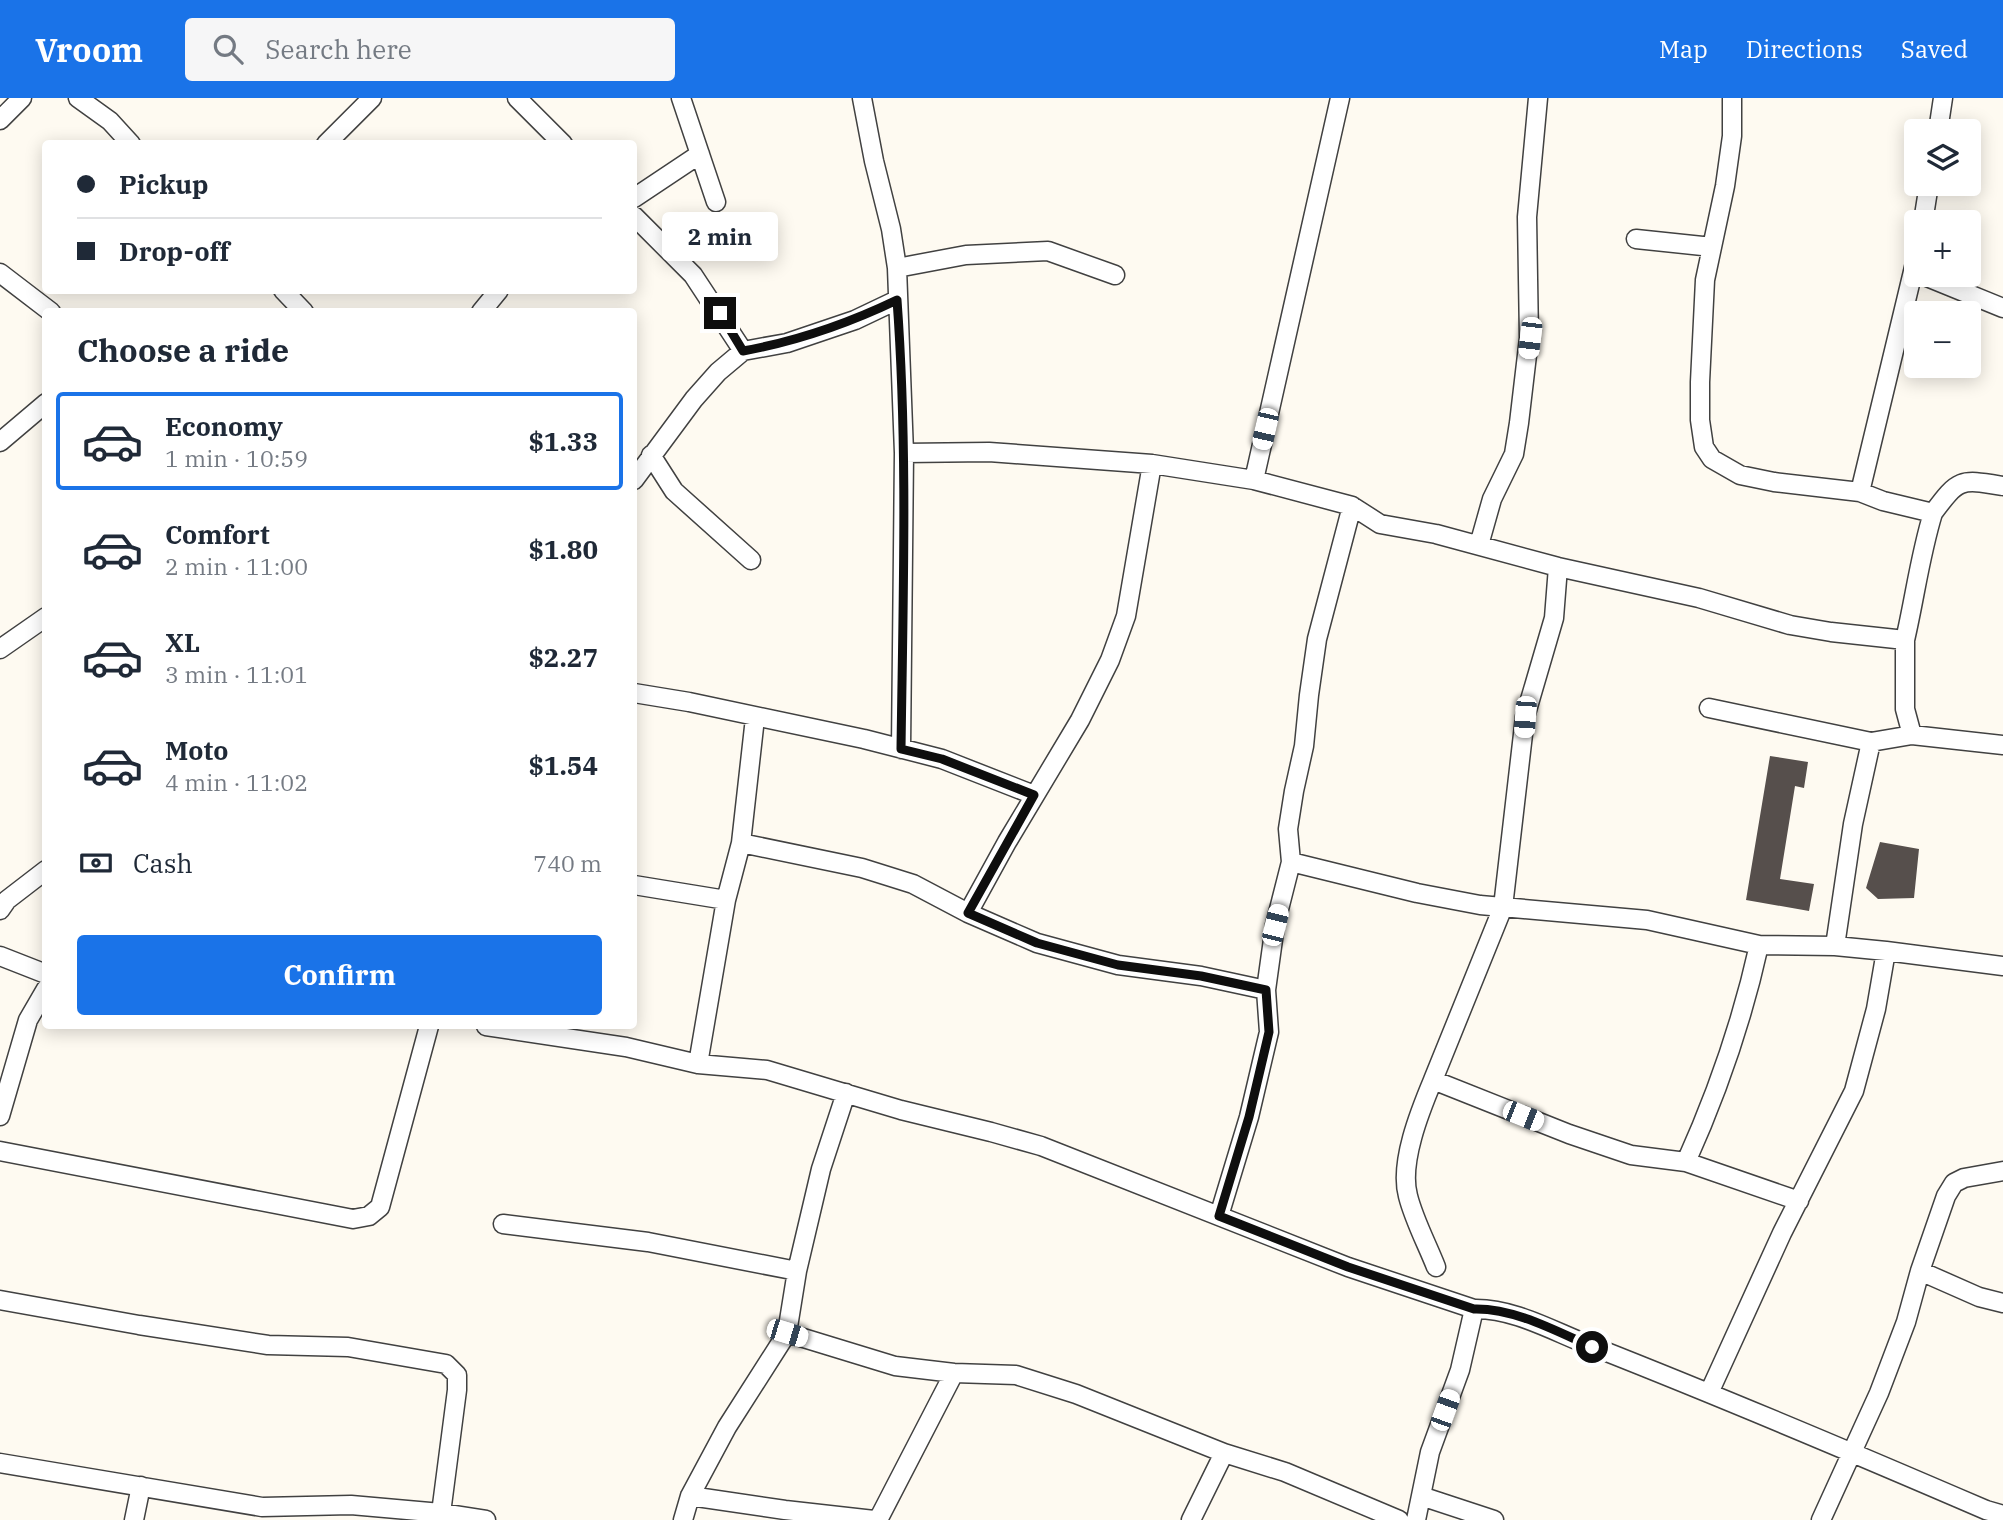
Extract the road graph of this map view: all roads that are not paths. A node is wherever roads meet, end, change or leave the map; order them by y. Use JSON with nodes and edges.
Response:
{"nodes":[{"id":1,"x":22,"y":98,"type":"edge"},
{"id":2,"x":78,"y":98,"type":"edge"},
{"id":3,"x":372,"y":98,"type":"edge"},
{"id":4,"x":517,"y":98,"type":"edge"},
{"id":5,"x":681,"y":98,"type":"edge"},
{"id":6,"x":862,"y":98,"type":"edge"},
{"id":7,"x":1340,"y":98,"type":"edge"},
{"id":8,"x":1538,"y":98,"type":"edge"},
{"id":9,"x":1732,"y":98,"type":"edge"},
{"id":10,"x":1944,"y":98,"type":"edge"},
{"id":11,"x":1940,"y":119,"type":"edge"},
{"id":12,"x":0,"y":120,"type":"edge"},
{"id":13,"x":127,"y":140,"type":"edge"},
{"id":14,"x":330,"y":140,"type":"edge"},
{"id":15,"x":559,"y":140,"type":"edge"},
{"id":16,"x":700,"y":154,"type":"junction"},
{"id":17,"x":637,"y":196,"type":"edge"},
{"id":18,"x":716,"y":202,"type":"dead end"},
{"id":19,"x":637,"y":219,"type":"edge"},
{"id":20,"x":1636,"y":239,"type":"dead end"},
{"id":21,"x":1712,"y":247,"type":"junction"},
{"id":22,"x":897,"y":268,"type":"junction"},
{"id":23,"x":0,"y":273,"type":"edge"},
{"id":24,"x":1115,"y":275,"type":"dead end"},
{"id":25,"x":1912,"y":287,"type":"edge"},
{"id":26,"x":1957,"y":287,"type":"edge"},
{"id":27,"x":287,"y":294,"type":"edge"},
{"id":28,"x":496,"y":294,"type":"edge"},
{"id":29,"x":897,"y":300,"type":"junction"},
{"id":30,"x":46,"y":308,"type":"edge"},
{"id":31,"x":300,"y":308,"type":"edge"},
{"id":32,"x":484,"y":308,"type":"edge"},
{"id":33,"x":2003,"y":308,"type":"edge"},
{"id":34,"x":743,"y":351,"type":"junction"},
{"id":35,"x":42,"y":406,"type":"edge"},
{"id":36,"x":0,"y":443,"type":"edge"},
{"id":37,"x":904,"y":453,"type":"junction"},
{"id":38,"x":651,"y":455,"type":"junction"},
{"id":39,"x":1152,"y":464,"type":"junction"},
{"id":40,"x":637,"y":476,"type":"edge"},
{"id":41,"x":1254,"y":481,"type":"junction"},
{"id":42,"x":2003,"y":485,"type":"edge"},
{"id":43,"x":1860,"y":492,"type":"junction"},
{"id":44,"x":1352,"y":506,"type":"junction"},
{"id":45,"x":1933,"y":513,"type":"junction"},
{"id":46,"x":1479,"y":545,"type":"junction"},
{"id":47,"x":751,"y":560,"type":"dead end"},
{"id":48,"x":1558,"y":567,"type":"junction"},
{"id":49,"x":42,"y":620,"type":"edge"},
{"id":50,"x":1905,"y":640,"type":"junction"},
{"id":51,"x":0,"y":649,"type":"edge"},
{"id":52,"x":637,"y":693,"type":"edge"},
{"id":53,"x":1709,"y":708,"type":"dead end"},
{"id":54,"x":755,"y":718,"type":"junction"},
{"id":55,"x":1912,"y":735,"type":"junction"},
{"id":56,"x":1871,"y":743,"type":"junction"},
{"id":57,"x":2003,"y":745,"type":"edge"},
{"id":58,"x":901,"y":749,"type":"junction"},
{"id":59,"x":1034,"y":795,"type":"junction"},
{"id":60,"x":741,"y":843,"type":"junction"},
{"id":61,"x":1291,"y":862,"type":"junction"},
{"id":62,"x":42,"y":873,"type":"edge"},
{"id":63,"x":637,"y":885,"type":"edge"},
{"id":64,"x":726,"y":900,"type":"junction"},
{"id":65,"x":1503,"y":907,"type":"junction"},
{"id":66,"x":0,"y":910,"type":"edge"},
{"id":67,"x":968,"y":913,"type":"junction"},
{"id":68,"x":1759,"y":945,"type":"junction"},
{"id":69,"x":1835,"y":947,"type":"junction"},
{"id":70,"x":1886,"y":951,"type":"junction"},
{"id":71,"x":0,"y":956,"type":"edge"},
{"id":72,"x":2003,"y":965,"type":"edge"},
{"id":73,"x":42,"y":972,"type":"edge"},
{"id":74,"x":1266,"y":990,"type":"junction"},
{"id":75,"x":42,"y":996,"type":"edge"},
{"id":76,"x":428,"y":1029,"type":"edge"},
{"id":77,"x":506,"y":1029,"type":"edge"},
{"id":78,"x":698,"y":1065,"type":"junction"},
{"id":79,"x":1433,"y":1080,"type":"junction"},
{"id":80,"x":846,"y":1093,"type":"junction"},
{"id":81,"x":0,"y":1116,"type":"edge"},
{"id":82,"x":0,"y":1151,"type":"edge"},
{"id":83,"x":1686,"y":1162,"type":"junction"},
{"id":84,"x":2003,"y":1171,"type":"edge"},
{"id":85,"x":1800,"y":1201,"type":"junction"},
{"id":86,"x":1219,"y":1216,"type":"junction"},
{"id":87,"x":503,"y":1224,"type":"dead end"},
{"id":88,"x":1436,"y":1267,"type":"dead end"},
{"id":89,"x":797,"y":1271,"type":"junction"},
{"id":90,"x":1920,"y":1271,"type":"junction"},
{"id":91,"x":0,"y":1300,"type":"edge"},
{"id":92,"x":2003,"y":1303,"type":"edge"},
{"id":93,"x":1474,"y":1309,"type":"junction"},
{"id":94,"x":787,"y":1333,"type":"junction"},
{"id":95,"x":954,"y":1373,"type":"junction"},
{"id":96,"x":1709,"y":1393,"type":"junction"},
{"id":97,"x":1224,"y":1453,"type":"junction"},
{"id":98,"x":1852,"y":1454,"type":"junction"},
{"id":99,"x":0,"y":1463,"type":"edge"},
{"id":100,"x":141,"y":1486,"type":"junction"},
{"id":101,"x":690,"y":1496,"type":"junction"},
{"id":102,"x":1421,"y":1496,"type":"junction"},
{"id":103,"x":263,"y":1513,"type":"edge"},
{"id":104,"x":441,"y":1513,"type":"junction"},
{"id":105,"x":1990,"y":1515,"type":"edge"},
{"id":106,"x":134,"y":1520,"type":"edge"},
{"id":107,"x":486,"y":1520,"type":"edge"},
{"id":108,"x":683,"y":1520,"type":"edge"},
{"id":109,"x":876,"y":1520,"type":"edge"},
{"id":110,"x":1191,"y":1520,"type":"edge"},
{"id":111,"x":1399,"y":1520,"type":"edge"},
{"id":112,"x":1416,"y":1520,"type":"edge"},
{"id":113,"x":1494,"y":1520,"type":"edge"},
{"id":114,"x":1821,"y":1520,"type":"edge"}],
"edges":[{"from":1,"to":12,"type":"street"},
{"from":2,"to":13,"type":"street"},
{"from":3,"to":14,"type":"street"},
{"from":4,"to":15,"type":"street"},
{"from":5,"to":16,"type":"street"},
{"from":6,"to":22,"type":"street"},
{"from":7,"to":41,"type":"street"},
{"from":8,"to":46,"type":"street"},
{"from":9,"to":21,"type":"street"},
{"from":10,"to":11,"type":"street"},
{"from":16,"to":17,"type":"street"},
{"from":16,"to":18,"type":"street"},
{"from":19,"to":34,"type":"street"},
{"from":20,"to":21,"type":"street"},
{"from":21,"to":43,"type":"street"},
{"from":22,"to":24,"type":"street"},
{"from":22,"to":29,"type":"street"},
{"from":23,"to":30,"type":"street"},
{"from":25,"to":43,"type":"street"},
{"from":26,"to":33,"type":"street"},
{"from":27,"to":31,"type":"street"},
{"from":28,"to":32,"type":"street"},
{"from":29,"to":34,"type":"street"},
{"from":29,"to":37,"type":"street"},
{"from":34,"to":38,"type":"street"},
{"from":35,"to":36,"type":"street"},
{"from":37,"to":39,"type":"street"},
{"from":37,"to":58,"type":"street"},
{"from":38,"to":40,"type":"street"},
{"from":38,"to":47,"type":"street"},
{"from":39,"to":41,"type":"street"},
{"from":39,"to":59,"type":"street"},
{"from":41,"to":44,"type":"street"},
{"from":42,"to":45,"type":"street"},
{"from":43,"to":45,"type":"street"},
{"from":44,"to":46,"type":"street"},
{"from":44,"to":61,"type":"street"},
{"from":45,"to":50,"type":"street"},
{"from":46,"to":48,"type":"street"},
{"from":48,"to":50,"type":"street"},
{"from":48,"to":65,"type":"street"},
{"from":49,"to":51,"type":"street"},
{"from":50,"to":55,"type":"street"},
{"from":52,"to":54,"type":"street"},
{"from":53,"to":56,"type":"street"},
{"from":54,"to":58,"type":"street"},
{"from":54,"to":60,"type":"street"},
{"from":55,"to":56,"type":"street"},
{"from":55,"to":57,"type":"street"},
{"from":56,"to":69,"type":"street"},
{"from":58,"to":59,"type":"street"},
{"from":59,"to":67,"type":"street"},
{"from":60,"to":64,"type":"street"},
{"from":60,"to":67,"type":"street"},
{"from":61,"to":65,"type":"street"},
{"from":61,"to":74,"type":"street"},
{"from":62,"to":66,"type":"street"},
{"from":63,"to":64,"type":"street"},
{"from":64,"to":78,"type":"street"},
{"from":65,"to":68,"type":"street"},
{"from":65,"to":79,"type":"street"},
{"from":67,"to":74,"type":"street"},
{"from":68,"to":69,"type":"street"},
{"from":68,"to":83,"type":"street"},
{"from":69,"to":70,"type":"street"},
{"from":70,"to":72,"type":"street"},
{"from":70,"to":85,"type":"street"},
{"from":71,"to":73,"type":"street"},
{"from":74,"to":86,"type":"street"},
{"from":75,"to":81,"type":"street"},
{"from":76,"to":82,"type":"street"},
{"from":77,"to":78,"type":"street"},
{"from":78,"to":80,"type":"street"},
{"from":79,"to":83,"type":"street"},
{"from":79,"to":88,"type":"street"},
{"from":80,"to":86,"type":"street"},
{"from":80,"to":89,"type":"street"},
{"from":83,"to":85,"type":"street"},
{"from":84,"to":90,"type":"street"},
{"from":85,"to":96,"type":"street"},
{"from":86,"to":93,"type":"street"},
{"from":87,"to":89,"type":"street"},
{"from":89,"to":94,"type":"street"},
{"from":90,"to":92,"type":"street"},
{"from":90,"to":98,"type":"street"},
{"from":91,"to":104,"type":"street"},
{"from":93,"to":96,"type":"street"},
{"from":93,"to":102,"type":"street"},
{"from":94,"to":95,"type":"street"},
{"from":94,"to":101,"type":"street"},
{"from":95,"to":97,"type":"street"},
{"from":95,"to":109,"type":"street"},
{"from":96,"to":98,"type":"street"},
{"from":97,"to":110,"type":"street"},
{"from":97,"to":111,"type":"street"},
{"from":98,"to":105,"type":"street"},
{"from":98,"to":114,"type":"street"},
{"from":99,"to":100,"type":"street"},
{"from":100,"to":103,"type":"street"},
{"from":100,"to":106,"type":"street"},
{"from":101,"to":108,"type":"street"},
{"from":101,"to":109,"type":"street"},
{"from":102,"to":112,"type":"street"},
{"from":102,"to":113,"type":"street"},
{"from":103,"to":104,"type":"street"},
{"from":104,"to":107,"type":"street"}]}
